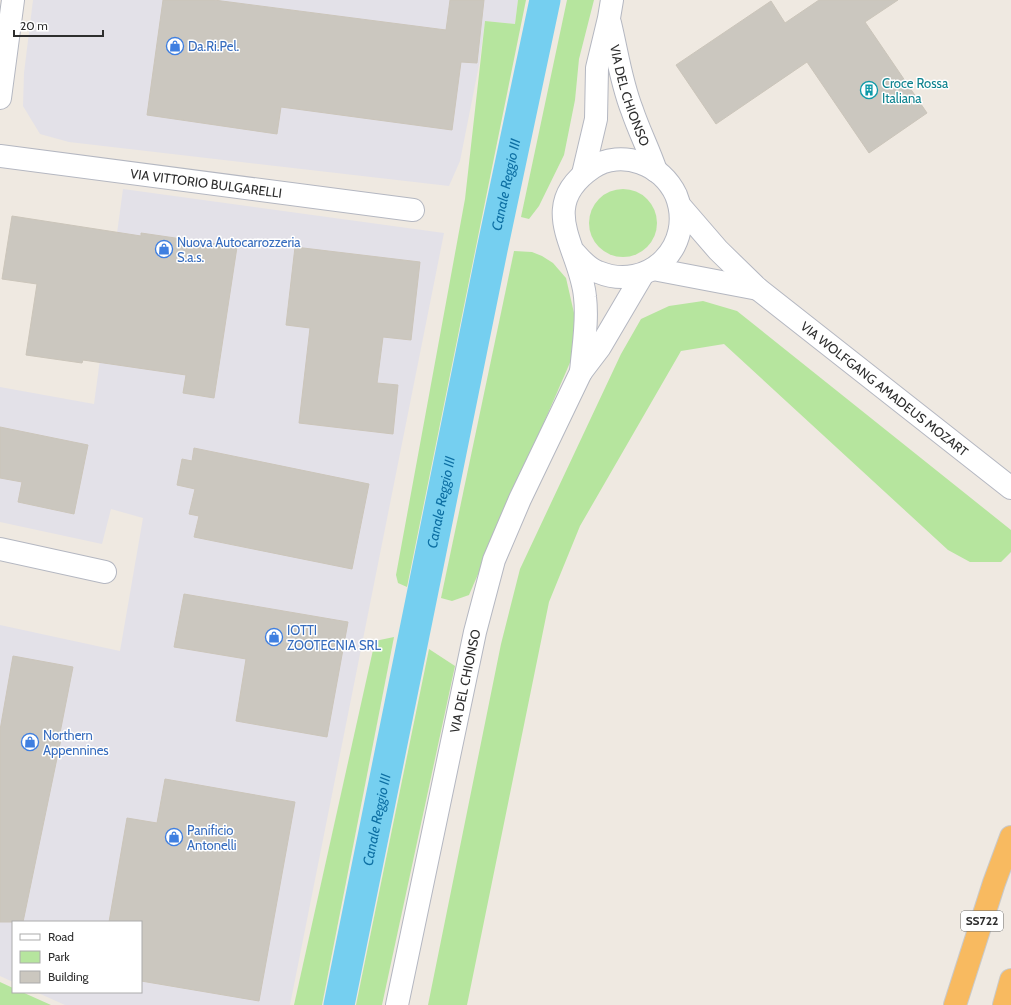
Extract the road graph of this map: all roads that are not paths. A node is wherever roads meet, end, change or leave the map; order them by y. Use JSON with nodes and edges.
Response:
{"nodes":[{"id":1,"x":13,"y":0,"type":"edge"},
{"id":2,"x":610,"y":9,"type":"edge"},
{"id":3,"x":0,"y":98,"type":"edge"},
{"id":4,"x":0,"y":156,"type":"edge"},
{"id":5,"x":656,"y":171,"type":"junction"},
{"id":6,"x":583,"y":174,"type":"junction"},
{"id":7,"x":680,"y":206,"type":"junction"},
{"id":8,"x":413,"y":210,"type":"dead end"},
{"id":9,"x":573,"y":251,"type":"junction"},
{"id":10,"x":648,"y":271,"type":"junction"},
{"id":11,"x":758,"y":289,"type":"junction"},
{"id":12,"x":581,"y":372,"type":"junction"},
{"id":13,"x":1011,"y":488,"type":"edge"},
{"id":14,"x":0,"y":549,"type":"edge"},
{"id":15,"x":105,"y":572,"type":"dead end"},
{"id":16,"x":1011,"y":837,"type":"edge"},
{"id":17,"x":1011,"y":980,"type":"edge"},
{"id":18,"x":397,"y":1005,"type":"edge"},
{"id":19,"x":955,"y":1005,"type":"edge"},
{"id":20,"x":1004,"y":1005,"type":"edge"}],
"edges":[{"from":1,"to":3,"type":"main road"},
{"from":2,"to":5,"type":"main road","name":"VIA DEL CHIONSO"},
{"from":2,"to":6,"type":"main road","name":"VIA DEL CHIONSO"},
{"from":4,"to":8,"type":"main road","name":"VIA VITTORIO BULGARELLI"},
{"from":5,"to":6,"type":"main road","name":"VIA DEL CHIONSO"},
{"from":5,"to":7,"type":"main road","name":"VIA DEL CHIONSO"},
{"from":6,"to":9,"type":"main road","name":"VIA DEL CHIONSO"},
{"from":7,"to":10,"type":"main road","name":"VIA DEL CHIONSO"},
{"from":7,"to":11,"type":"main road","name":"VIA WOLFGANG AMADEUS MOZART"},
{"from":9,"to":10,"type":"main road","name":"VIA DEL CHIONSO"},
{"from":9,"to":12,"type":"main road","name":"VIA DEL CHIONSO"},
{"from":10,"to":11,"type":"main road","name":"VIA WOLFGANG AMADEUS MOZART"},
{"from":10,"to":12,"type":"main road","name":"VIA DEL CHIONSO"},
{"from":11,"to":13,"type":"main road","name":"VIA WOLFGANG AMADEUS MOZART"},
{"from":12,"to":18,"type":"main road","name":"VIA DEL CHIONSO"},
{"from":14,"to":15,"type":"main road"},
{"from":16,"to":19,"type":"highway","number":"SS722"},
{"from":17,"to":20,"type":"highway"}]}
